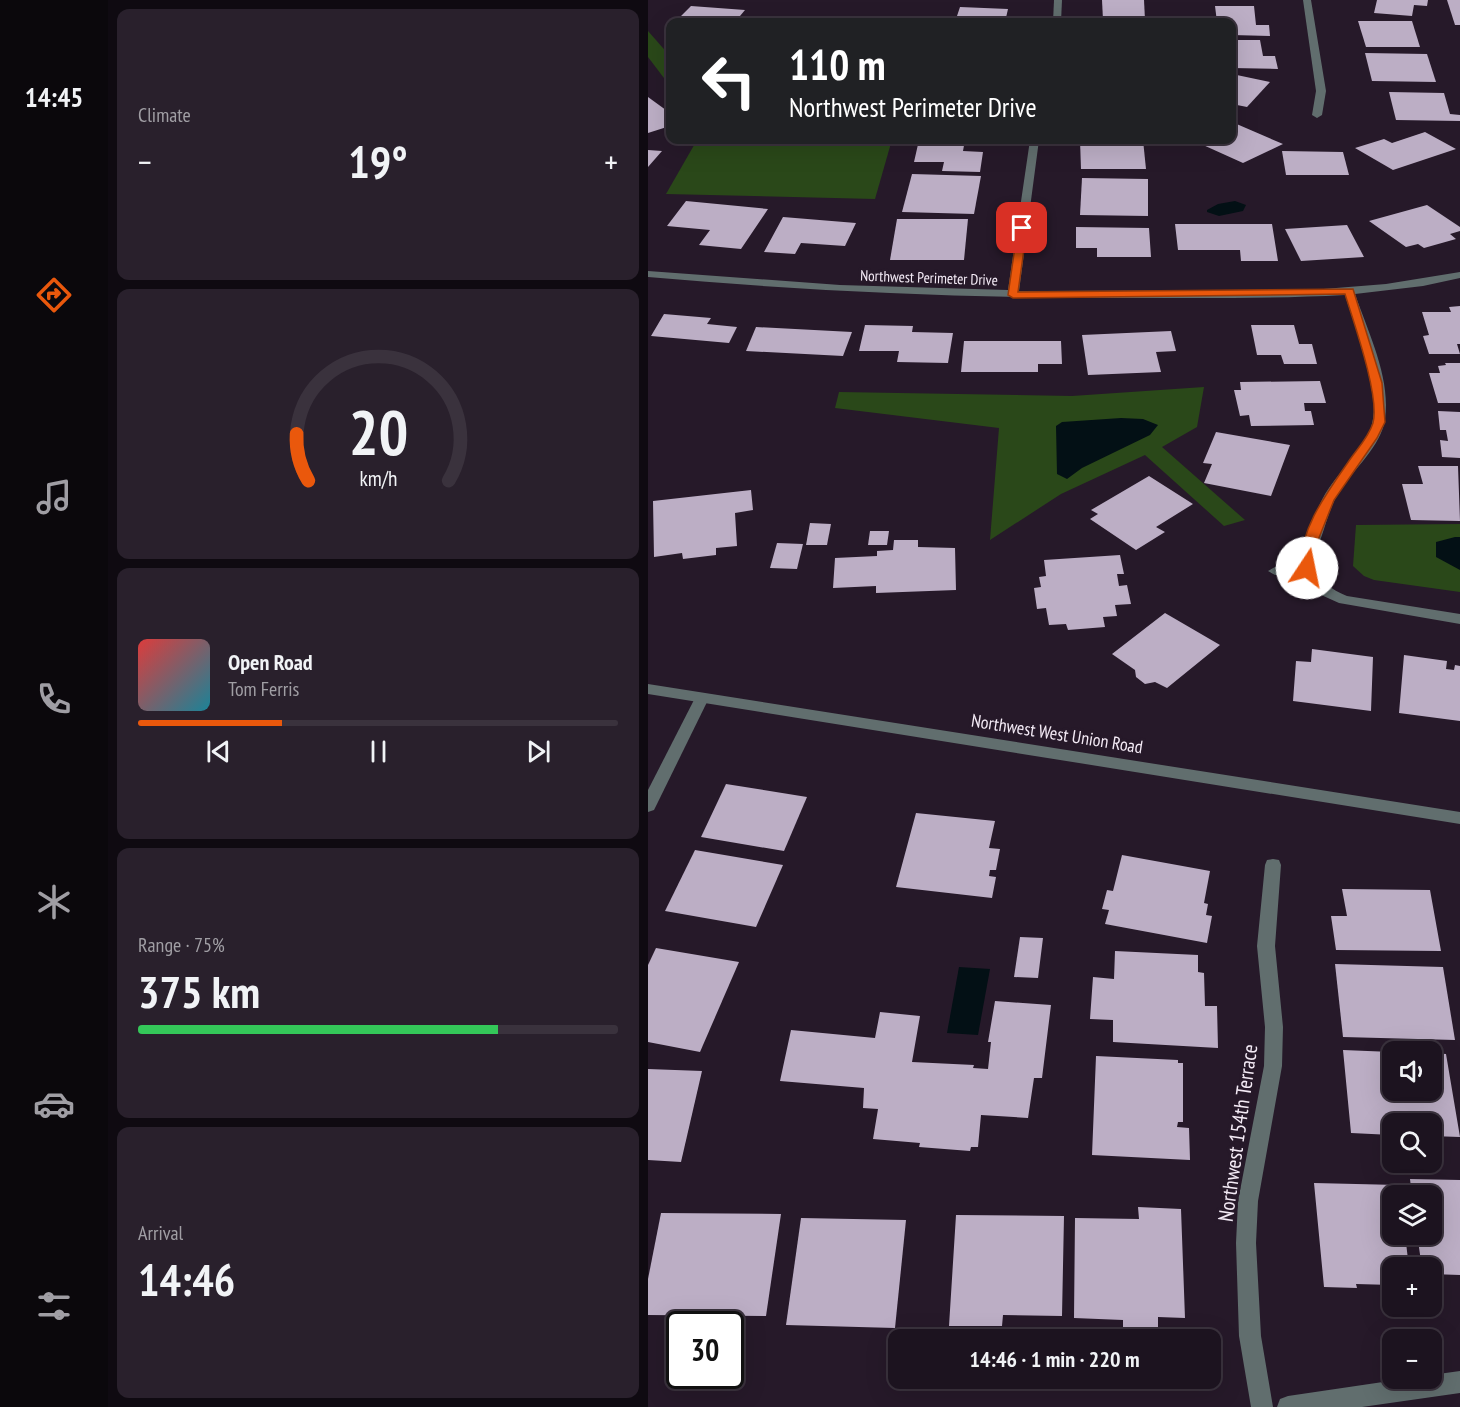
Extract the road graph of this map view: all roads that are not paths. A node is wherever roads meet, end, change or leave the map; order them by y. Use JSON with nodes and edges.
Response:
{"nodes":[{"id":1,"x":1058,"y":0,"type":"edge"},
{"id":2,"x":1306,"y":0,"type":"edge"},
{"id":3,"x":1057,"y":18,"type":"edge"},
{"id":4,"x":1317,"y":115,"type":"dead end"},
{"id":5,"x":1033,"y":144,"type":"edge"},
{"id":6,"x":648,"y":274,"type":"edge"},
{"id":7,"x":1460,"y":275,"type":"edge"},
{"id":8,"x":1349,"y":291,"type":"junction"},
{"id":9,"x":1013,"y":295,"type":"junction"},
{"id":10,"x":1307,"y":568,"type":"junction"},
{"id":11,"x":1275,"y":571,"type":"dead end"},
{"id":12,"x":1460,"y":618,"type":"edge"},
{"id":13,"x":648,"y":689,"type":"edge"},
{"id":14,"x":702,"y":698,"type":"junction"},
{"id":15,"x":648,"y":806,"type":"edge"},
{"id":16,"x":1460,"y":818,"type":"edge"},
{"id":17,"x":1273,"y":865,"type":"dead end"},
{"id":18,"x":1460,"y":1382,"type":"edge"},
{"id":19,"x":1262,"y":1407,"type":"edge"},
{"id":20,"x":1288,"y":1407,"type":"edge"}],
"edges":[{"from":1,"to":3,"type":"street"},
{"from":2,"to":4,"type":"street"},
{"from":5,"to":9,"type":"street"},
{"from":6,"to":9,"type":"street","name":"Northwest Perimeter Drive"},
{"from":7,"to":8,"type":"street","name":"Northwest Perimeter Drive"},
{"from":8,"to":9,"type":"street","name":"Northwest Perimeter Drive"},
{"from":8,"to":10,"type":"street"},
{"from":10,"to":11,"type":"street"},
{"from":10,"to":12,"type":"street"},
{"from":13,"to":14,"type":"street","name":"Northwest West Union Road"},
{"from":14,"to":15,"type":"street"},
{"from":14,"to":16,"type":"street","name":"Northwest West Union Road"},
{"from":17,"to":19,"type":"street","name":"Northwest 154th Terrace"},
{"from":18,"to":20,"type":"street"}]}
